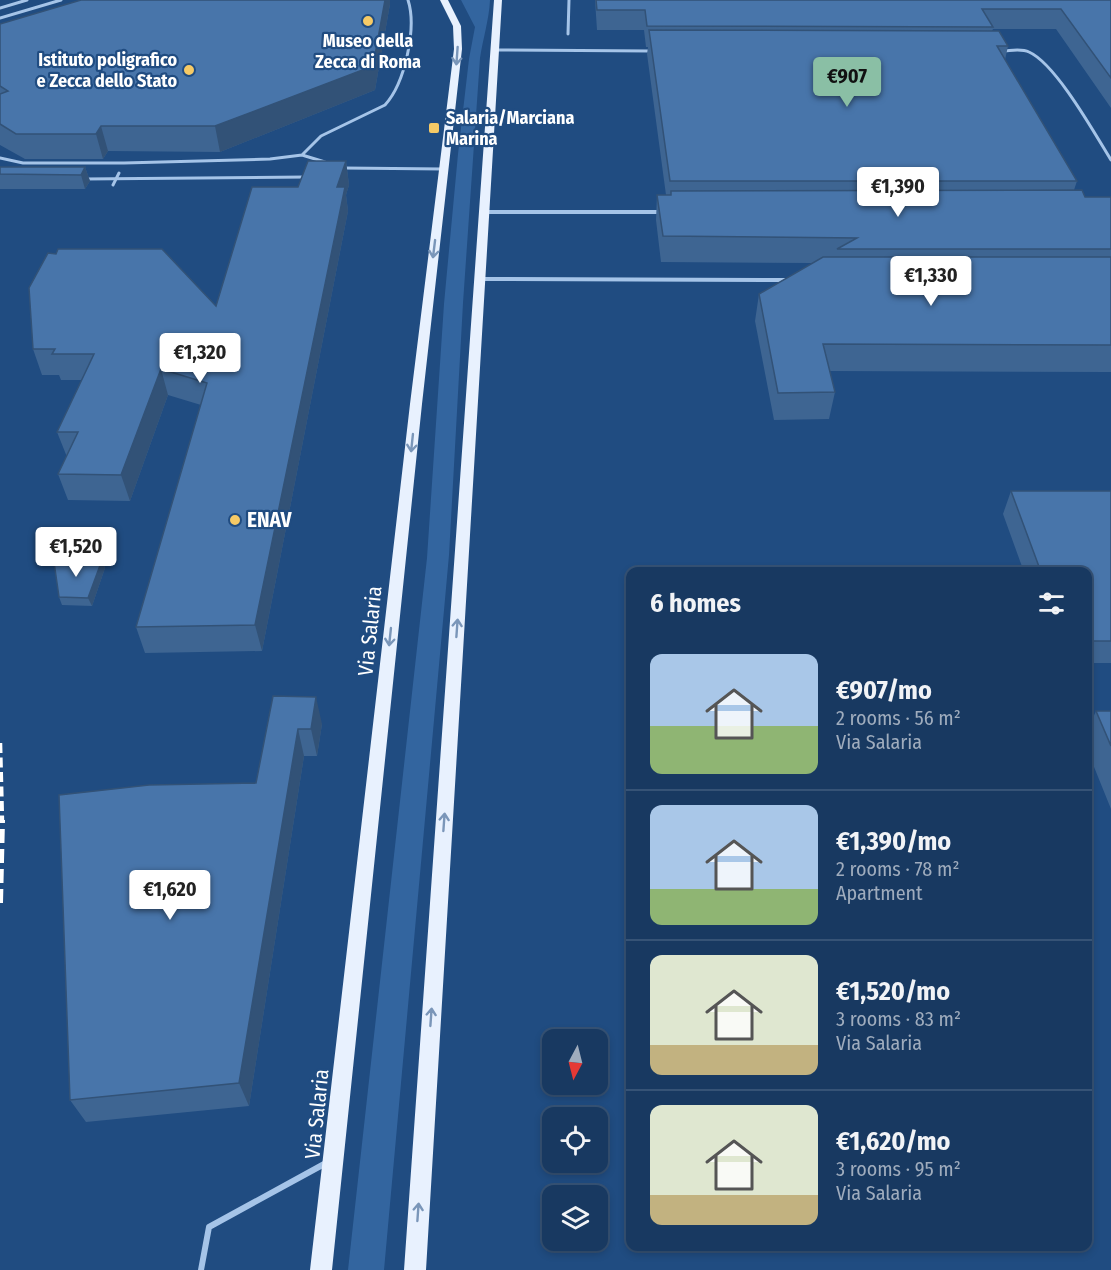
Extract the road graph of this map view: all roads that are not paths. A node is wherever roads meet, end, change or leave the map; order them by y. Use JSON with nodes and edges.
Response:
{"nodes":[{"id":1,"x":27,"y":0,"type":"edge"},
{"id":2,"x":59,"y":0,"type":"edge"},
{"id":3,"x":408,"y":0,"type":"edge"},
{"id":4,"x":444,"y":0,"type":"edge"},
{"id":5,"x":498,"y":0,"type":"edge"},
{"id":6,"x":568,"y":0,"type":"edge"},
{"id":7,"x":0,"y":8,"type":"edge"},
{"id":8,"x":0,"y":18,"type":"edge"},
{"id":9,"x":568,"y":34,"type":"dead end"},
{"id":10,"x":495,"y":50,"type":"junction"},
{"id":11,"x":661,"y":51,"type":"edge"},
{"id":12,"x":1000,"y":51,"type":"edge"},
{"id":13,"x":302,"y":154,"type":"junction"},
{"id":14,"x":0,"y":158,"type":"edge"},
{"id":15,"x":1111,"y":160,"type":"edge"},
{"id":16,"x":123,"y":163,"type":"junction"},
{"id":17,"x":328,"y":164,"type":"edge"},
{"id":18,"x":340,"y":168,"type":"edge"},
{"id":19,"x":445,"y":169,"type":"junction"},
{"id":20,"x":309,"y":177,"type":"edge"},
{"id":21,"x":81,"y":179,"type":"edge"},
{"id":22,"x":113,"y":185,"type":"dead end"},
{"id":23,"x":484,"y":212,"type":"junction"},
{"id":24,"x":671,"y":212,"type":"edge"},
{"id":25,"x":479,"y":279,"type":"junction"},
{"id":26,"x":799,"y":280,"type":"edge"},
{"id":27,"x":334,"y":1159,"type":"junction"},
{"id":28,"x":201,"y":1270,"type":"edge"},
{"id":29,"x":321,"y":1270,"type":"edge"},
{"id":30,"x":415,"y":1270,"type":"edge"}],
"edges":[{"from":1,"to":7,"type":"lane"},
{"from":2,"to":8,"type":"lane"},
{"from":3,"to":13,"type":"lane"},
{"from":4,"to":19,"type":"main road","name":"Via Salaria","one_way":true},
{"from":5,"to":10,"type":"main road"},
{"from":6,"to":9,"type":"lane"},
{"from":10,"to":11,"type":"lane"},
{"from":10,"to":23,"type":"main road"},
{"from":12,"to":15,"type":"lane"},
{"from":13,"to":16,"type":"lane"},
{"from":13,"to":17,"type":"lane"},
{"from":14,"to":16,"type":"lane"},
{"from":16,"to":22,"type":"lane","bridge":true},
{"from":18,"to":19,"type":"lane"},
{"from":19,"to":27,"type":"main road","name":"Via Salaria","one_way":true},
{"from":20,"to":21,"type":"lane"},
{"from":23,"to":24,"type":"lane"},
{"from":23,"to":25,"type":"main road"},
{"from":25,"to":26,"type":"lane"},
{"from":30,"to":25,"type":"main road","one_way":true},
{"from":27,"to":28,"type":"lane"},
{"from":27,"to":29,"type":"main road","name":"Via Salaria"}]}
